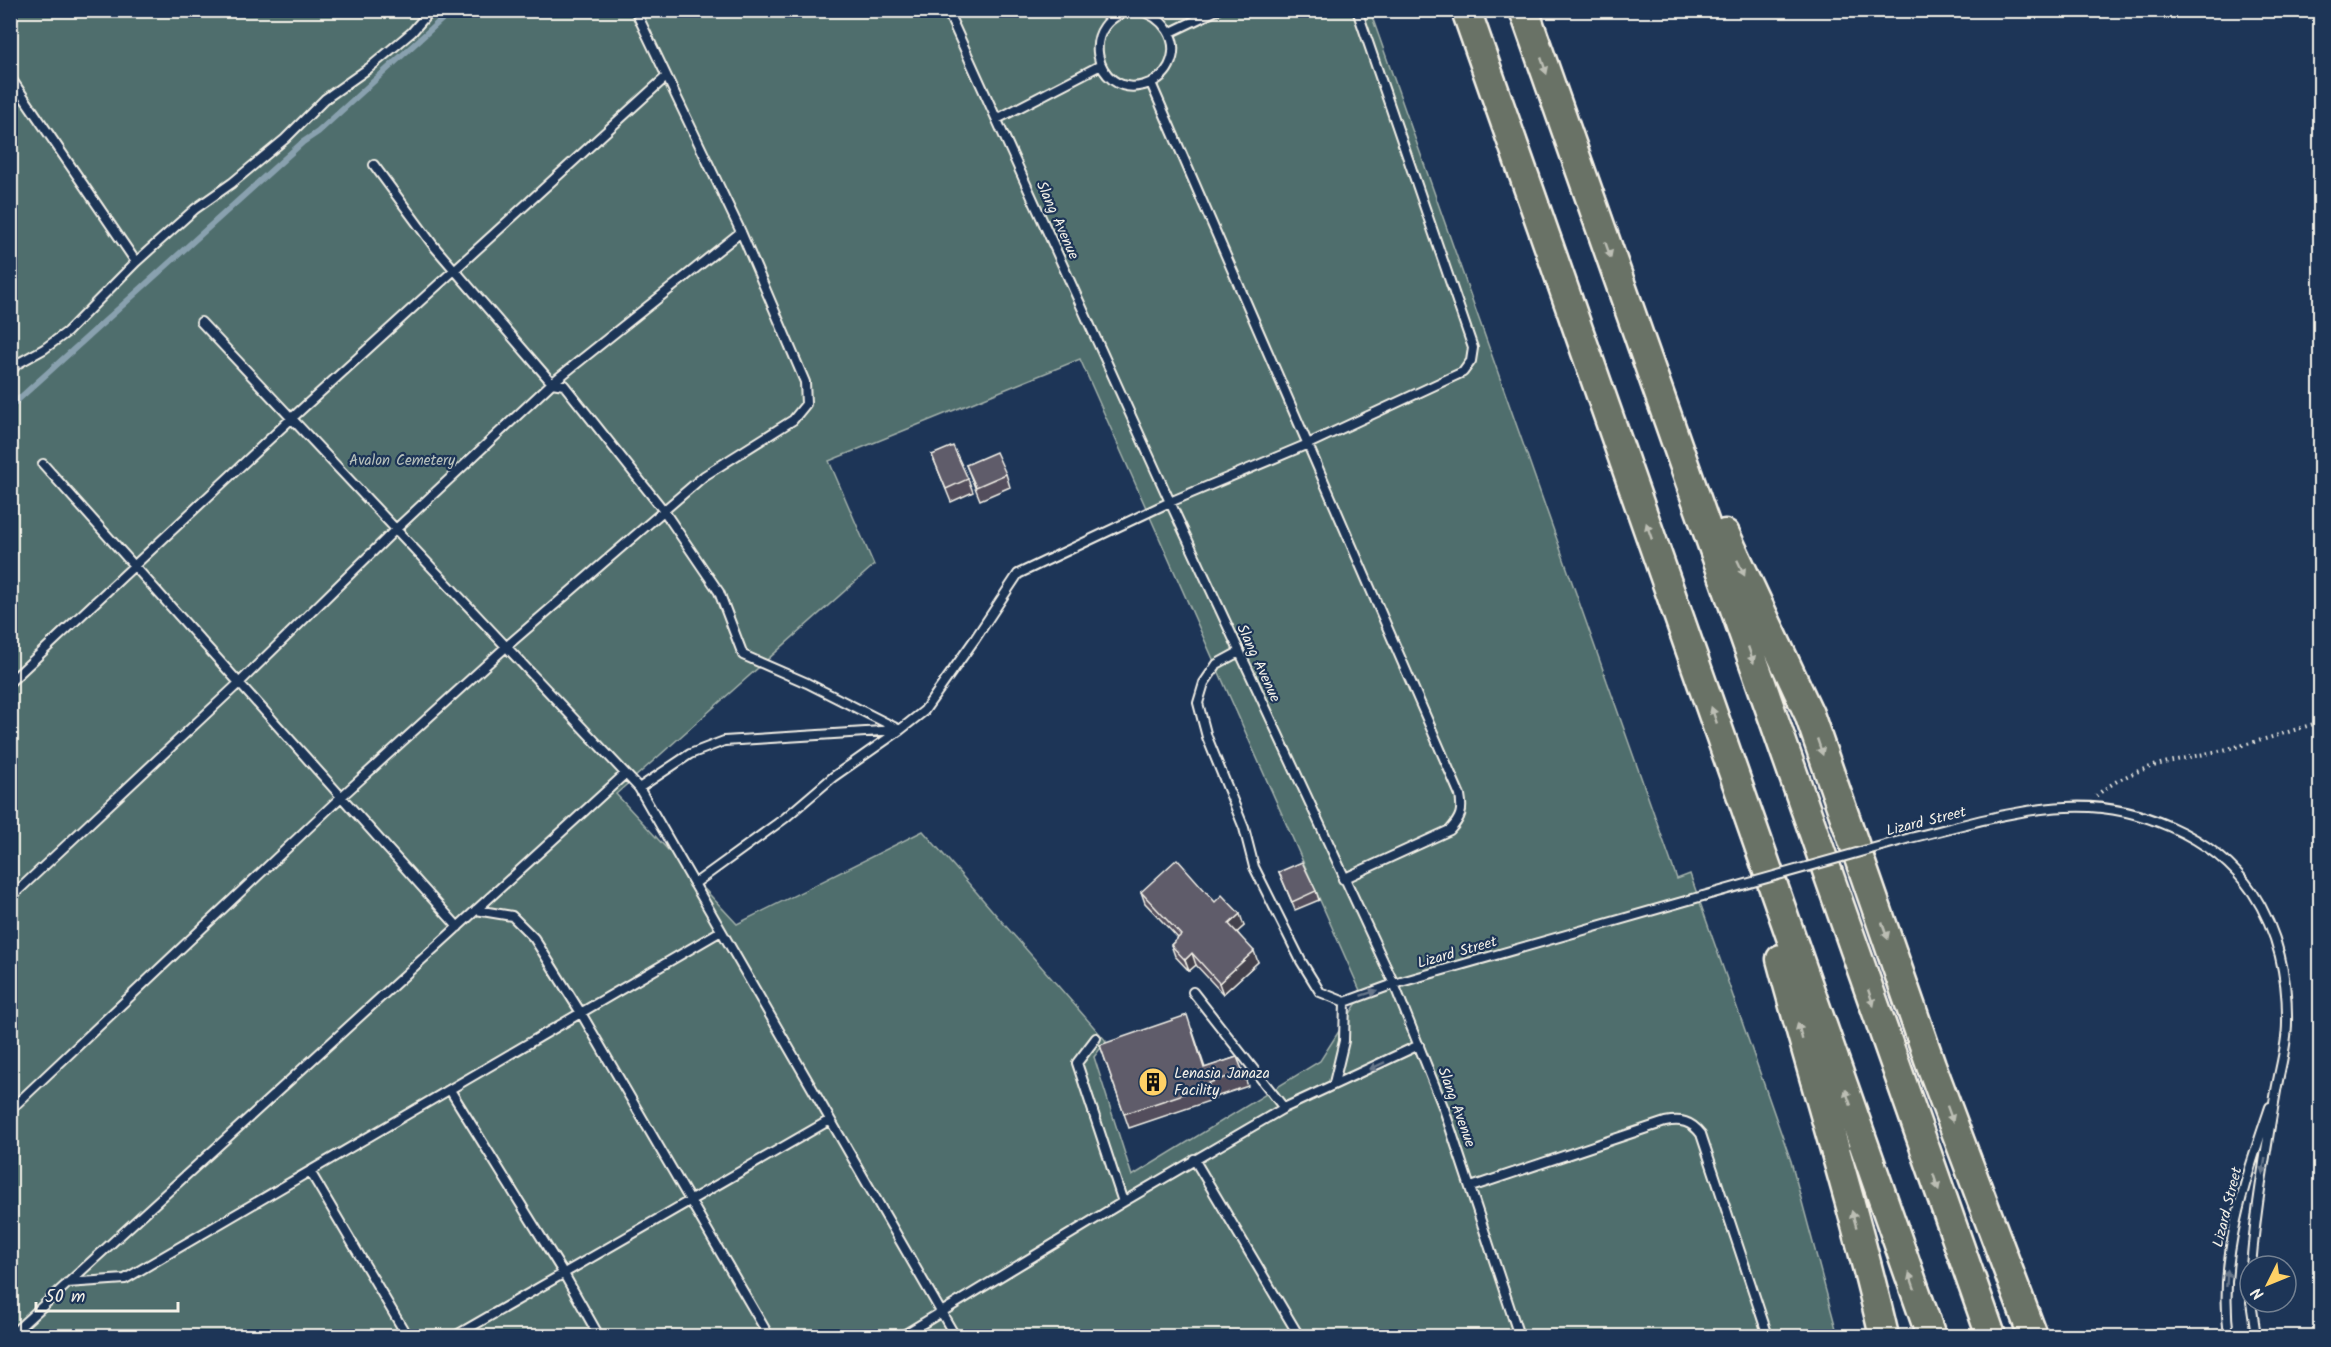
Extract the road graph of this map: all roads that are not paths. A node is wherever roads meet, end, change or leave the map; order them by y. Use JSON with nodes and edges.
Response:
{"nodes":[{"id":1,"x":431,"y":10,"type":"edge"},
{"id":2,"x":635,"y":10,"type":"edge"},
{"id":3,"x":947,"y":10,"type":"edge"},
{"id":4,"x":1137,"y":10,"type":"edge"},
{"id":5,"x":1217,"y":10,"type":"edge"},
{"id":6,"x":1357,"y":10,"type":"edge"},
{"id":7,"x":1466,"y":10,"type":"edge"},
{"id":8,"x":1524,"y":10,"type":"edge"},
{"id":9,"x":1124,"y":11,"type":"edge"},
{"id":10,"x":1169,"y":33,"type":"junction"},
{"id":11,"x":1101,"y":65,"type":"junction"},
{"id":12,"x":10,"y":77,"type":"edge"},
{"id":13,"x":666,"y":77,"type":"junction"},
{"id":14,"x":1151,"y":83,"type":"junction"},
{"id":15,"x":997,"y":119,"type":"junction"},
{"id":16,"x":374,"y":165,"type":"dead end"},
{"id":17,"x":741,"y":232,"type":"junction"},
{"id":18,"x":136,"y":262,"type":"junction"},
{"id":19,"x":455,"y":271,"type":"junction"},
{"id":20,"x":201,"y":322,"type":"dead end"},
{"id":21,"x":10,"y":355,"type":"edge"},
{"id":22,"x":17,"y":364,"type":"junction"},
{"id":23,"x":10,"y":372,"type":"edge"},
{"id":24,"x":1655,"y":382,"type":"junction"},
{"id":25,"x":552,"y":383,"type":"junction"},
{"id":26,"x":292,"y":418,"type":"junction"},
{"id":27,"x":1308,"y":444,"type":"junction"},
{"id":28,"x":43,"y":464,"type":"dead end"},
{"id":29,"x":1170,"y":502,"type":"junction"},
{"id":30,"x":664,"y":512,"type":"junction"},
{"id":31,"x":396,"y":529,"type":"junction"},
{"id":32,"x":135,"y":567,"type":"junction"},
{"id":33,"x":507,"y":646,"type":"junction"},
{"id":34,"x":1239,"y":652,"type":"junction"},
{"id":35,"x":10,"y":682,"type":"edge"},
{"id":36,"x":239,"y":683,"type":"junction"},
{"id":37,"x":900,"y":730,"type":"junction"},
{"id":38,"x":1727,"y":753,"type":"junction"},
{"id":39,"x":625,"y":774,"type":"junction"},
{"id":40,"x":639,"y":788,"type":"junction"},
{"id":41,"x":341,"y":797,"type":"junction"},
{"id":42,"x":1343,"y":879,"type":"junction"},
{"id":43,"x":694,"y":884,"type":"junction"},
{"id":44,"x":10,"y":898,"type":"edge"},
{"id":45,"x":476,"y":910,"type":"junction"},
{"id":46,"x":458,"y":927,"type":"junction"},
{"id":47,"x":722,"y":931,"type":"junction"},
{"id":48,"x":1394,"y":984,"type":"junction"},
{"id":49,"x":1193,"y":992,"type":"dead end"},
{"id":50,"x":1345,"y":1002,"type":"junction"},
{"id":51,"x":581,"y":1012,"type":"junction"},
{"id":52,"x":1095,"y":1038,"type":"dead end"},
{"id":53,"x":1419,"y":1045,"type":"junction"},
{"id":54,"x":1334,"y":1083,"type":"junction"},
{"id":55,"x":2277,"y":1088,"type":"junction"},
{"id":56,"x":450,"y":1090,"type":"junction"},
{"id":57,"x":1284,"y":1108,"type":"junction"},
{"id":58,"x":10,"y":1110,"type":"edge"},
{"id":59,"x":830,"y":1120,"type":"junction"},
{"id":60,"x":1194,"y":1160,"type":"junction"},
{"id":61,"x":310,"y":1173,"type":"junction"},
{"id":62,"x":1471,"y":1187,"type":"junction"},
{"id":63,"x":689,"y":1201,"type":"junction"},
{"id":64,"x":1123,"y":1202,"type":"junction"},
{"id":65,"x":2253,"y":1254,"type":"edge"},
{"id":66,"x":564,"y":1274,"type":"junction"},
{"id":67,"x":67,"y":1283,"type":"junction"},
{"id":68,"x":941,"y":1313,"type":"junction"},
{"id":69,"x":2253,"y":1314,"type":"edge"},
{"id":70,"x":10,"y":1336,"type":"edge"},
{"id":71,"x":407,"y":1336,"type":"edge"},
{"id":72,"x":455,"y":1336,"type":"edge"},
{"id":73,"x":599,"y":1336,"type":"edge"},
{"id":74,"x":770,"y":1336,"type":"edge"},
{"id":75,"x":902,"y":1336,"type":"edge"},
{"id":76,"x":955,"y":1336,"type":"edge"},
{"id":77,"x":1299,"y":1336,"type":"edge"},
{"id":78,"x":1519,"y":1336,"type":"edge"},
{"id":79,"x":1768,"y":1336,"type":"edge"},
{"id":80,"x":1884,"y":1336,"type":"edge"},
{"id":81,"x":1932,"y":1336,"type":"edge"},
{"id":82,"x":1990,"y":1336,"type":"edge"},
{"id":83,"x":2033,"y":1336,"type":"edge"},
{"id":84,"x":2229,"y":1336,"type":"edge"},
{"id":85,"x":2256,"y":1336,"type":"edge"}],
"edges":[{"from":1,"to":18,"type":"lane"},
{"from":2,"to":13,"type":"lane"},
{"from":3,"to":15,"type":"lane","name":"Slang Avenue"},
{"from":4,"to":9,"type":"lane"},
{"from":4,"to":10,"type":"lane"},
{"from":5,"to":10,"type":"lane"},
{"from":6,"to":27,"type":"lane"},
{"from":38,"to":7,"type":"highway","one_way":true},
{"from":8,"to":24,"type":"highway","one_way":true},
{"from":9,"to":11,"type":"lane"},
{"from":10,"to":14,"type":"lane"},
{"from":11,"to":14,"type":"lane"},
{"from":11,"to":15,"type":"lane"},
{"from":12,"to":18,"type":"lane"},
{"from":13,"to":17,"type":"lane"},
{"from":13,"to":19,"type":"lane"},
{"from":14,"to":27,"type":"lane"},
{"from":15,"to":29,"type":"lane","name":"Slang Avenue"},
{"from":16,"to":19,"type":"lane"},
{"from":17,"to":25,"type":"lane"},
{"from":17,"to":30,"type":"lane"},
{"from":18,"to":22,"type":"lane"},
{"from":19,"to":25,"type":"lane"},
{"from":19,"to":26,"type":"lane"},
{"from":20,"to":26,"type":"lane"},
{"from":21,"to":22,"type":"lane"},
{"from":22,"to":23,"type":"lane"},
{"from":24,"to":82,"type":"highway","one_way":true},
{"from":24,"to":83,"type":"highway","one_way":true},
{"from":25,"to":30,"type":"lane"},
{"from":25,"to":31,"type":"lane"},
{"from":26,"to":31,"type":"lane"},
{"from":26,"to":32,"type":"lane"},
{"from":27,"to":29,"type":"lane"},
{"from":27,"to":42,"type":"lane"},
{"from":28,"to":32,"type":"lane"},
{"from":29,"to":34,"type":"lane","name":"Slang Avenue"},
{"from":29,"to":37,"type":"lane"},
{"from":30,"to":33,"type":"lane"},
{"from":30,"to":37,"type":"lane"},
{"from":31,"to":33,"type":"lane"},
{"from":31,"to":36,"type":"lane"},
{"from":32,"to":35,"type":"lane"},
{"from":32,"to":36,"type":"lane"},
{"from":33,"to":39,"type":"lane"},
{"from":33,"to":41,"type":"lane"},
{"from":34,"to":42,"type":"lane","name":"Slang Avenue"},
{"from":34,"to":50,"type":"lane"},
{"from":36,"to":41,"type":"lane"},
{"from":36,"to":44,"type":"lane"},
{"from":37,"to":40,"type":"lane"},
{"from":37,"to":43,"type":"lane"},
{"from":80,"to":38,"type":"highway","one_way":true},
{"from":81,"to":38,"type":"highway","one_way":true},
{"from":39,"to":40,"type":"lane"},
{"from":39,"to":45,"type":"lane"},
{"from":40,"to":43,"type":"lane"},
{"from":41,"to":46,"type":"lane"},
{"from":41,"to":58,"type":"lane"},
{"from":42,"to":48,"type":"lane","name":"Slang Avenue"},
{"from":43,"to":47,"type":"lane"},
{"from":45,"to":46,"type":"lane"},
{"from":45,"to":51,"type":"lane"},
{"from":46,"to":67,"type":"lane"},
{"from":47,"to":51,"type":"lane"},
{"from":47,"to":59,"type":"lane"},
{"from":50,"to":48,"type":"lane","name":"Lizard Street","one_way":true},
{"from":48,"to":53,"type":"lane","name":"Slang Avenue"},
{"from":48,"to":55,"type":"lane","name":"Lizard Street","bridge":true},
{"from":49,"to":57,"type":"lane"},
{"from":50,"to":54,"type":"lane"},
{"from":51,"to":56,"type":"lane"},
{"from":51,"to":63,"type":"lane"},
{"from":52,"to":64,"type":"lane"},
{"from":53,"to":54,"type":"lane","one_way":true},
{"from":53,"to":62,"type":"lane","name":"Slang Avenue"},
{"from":54,"to":57,"type":"lane"},
{"from":55,"to":65,"type":"lane","name":"Lizard Street","one_way":true},
{"from":84,"to":55,"type":"lane","name":"Lizard Street","one_way":true},
{"from":56,"to":61,"type":"lane"},
{"from":56,"to":66,"type":"lane"},
{"from":57,"to":60,"type":"lane"},
{"from":59,"to":63,"type":"lane"},
{"from":59,"to":68,"type":"lane"},
{"from":60,"to":64,"type":"lane"},
{"from":60,"to":77,"type":"lane"},
{"from":61,"to":67,"type":"lane"},
{"from":61,"to":71,"type":"lane"},
{"from":62,"to":78,"type":"lane","name":"Slang Avenue"},
{"from":62,"to":79,"type":"lane"},
{"from":63,"to":66,"type":"lane"},
{"from":63,"to":74,"type":"lane"},
{"from":64,"to":68,"type":"lane"},
{"from":66,"to":72,"type":"lane"},
{"from":66,"to":73,"type":"lane"},
{"from":67,"to":70,"type":"lane"},
{"from":68,"to":75,"type":"lane"},
{"from":68,"to":76,"type":"lane"},
{"from":69,"to":85,"type":"lane"}]}
